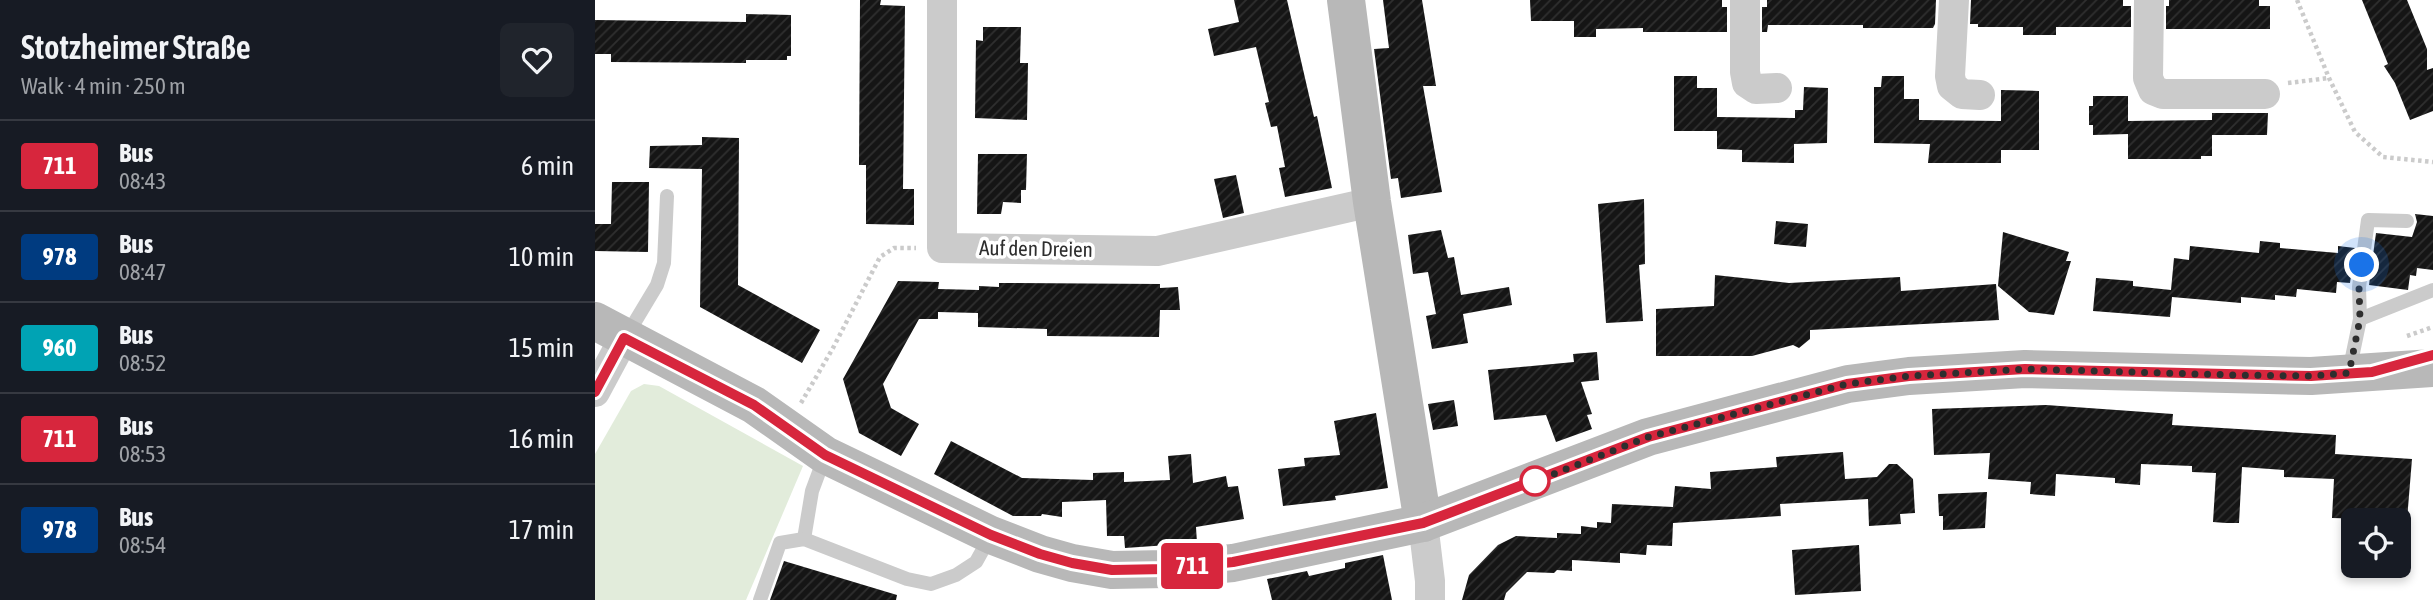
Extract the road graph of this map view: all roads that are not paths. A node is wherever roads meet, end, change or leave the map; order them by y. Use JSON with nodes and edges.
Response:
{"nodes":[{"id":1,"x":942,"y":0,"type":"edge"},
{"id":2,"x":1346,"y":0,"type":"edge"},
{"id":3,"x":1745,"y":0,"type":"edge"},
{"id":4,"x":1954,"y":0,"type":"edge"},
{"id":5,"x":2149,"y":0,"type":"edge"},
{"id":6,"x":1777,"y":88,"type":"dead end"},
{"id":7,"x":2265,"y":94,"type":"road end"},
{"id":8,"x":1980,"y":95,"type":"dead end"},
{"id":9,"x":667,"y":196,"type":"dead end"},
{"id":10,"x":1372,"y":202,"type":"junction"},
{"id":11,"x":2407,"y":222,"type":"dead end"},
{"id":12,"x":2433,"y":290,"type":"edge"},
{"id":13,"x":2360,"y":319,"type":"junction"},
{"id":14,"x":610,"y":330,"type":"edge"},
{"id":15,"x":2433,"y":355,"type":"edge"},
{"id":16,"x":2433,"y":368,"type":"edge"},
{"id":17,"x":2360,"y":372,"type":"junction"},
{"id":18,"x":595,"y":392,"type":"edge"},
{"id":19,"x":825,"y":455,"type":"junction"},
{"id":20,"x":1423,"y":523,"type":"junction"},
{"id":21,"x":991,"y":535,"type":"junction"},
{"id":22,"x":804,"y":539,"type":"junction"},
{"id":23,"x":760,"y":600,"type":"edge"},
{"id":24,"x":1430,"y":600,"type":"edge"}],
"edges":[{"from":1,"to":10,"type":"street","name":"Auf den Dreien"},
{"from":2,"to":10,"type":"street"},
{"from":3,"to":6,"type":"street"},
{"from":4,"to":8,"type":"street"},
{"from":5,"to":7,"type":"street"},
{"from":9,"to":14,"type":"lane"},
{"from":10,"to":20,"type":"street"},
{"from":11,"to":13,"type":"lane"},
{"from":12,"to":13,"type":"lane"},
{"from":13,"to":17,"type":"lane"},
{"from":14,"to":18,"type":"street"},
{"from":14,"to":19,"type":"street"},
{"from":15,"to":17,"type":"street"},
{"from":16,"to":17,"type":"street"},
{"from":17,"to":20,"type":"street"},
{"from":19,"to":21,"type":"street"},
{"from":19,"to":22,"type":"lane"},
{"from":20,"to":21,"type":"street"},
{"from":20,"to":24,"type":"street"},
{"from":21,"to":22,"type":"lane"},
{"from":22,"to":23,"type":"lane"}]}
